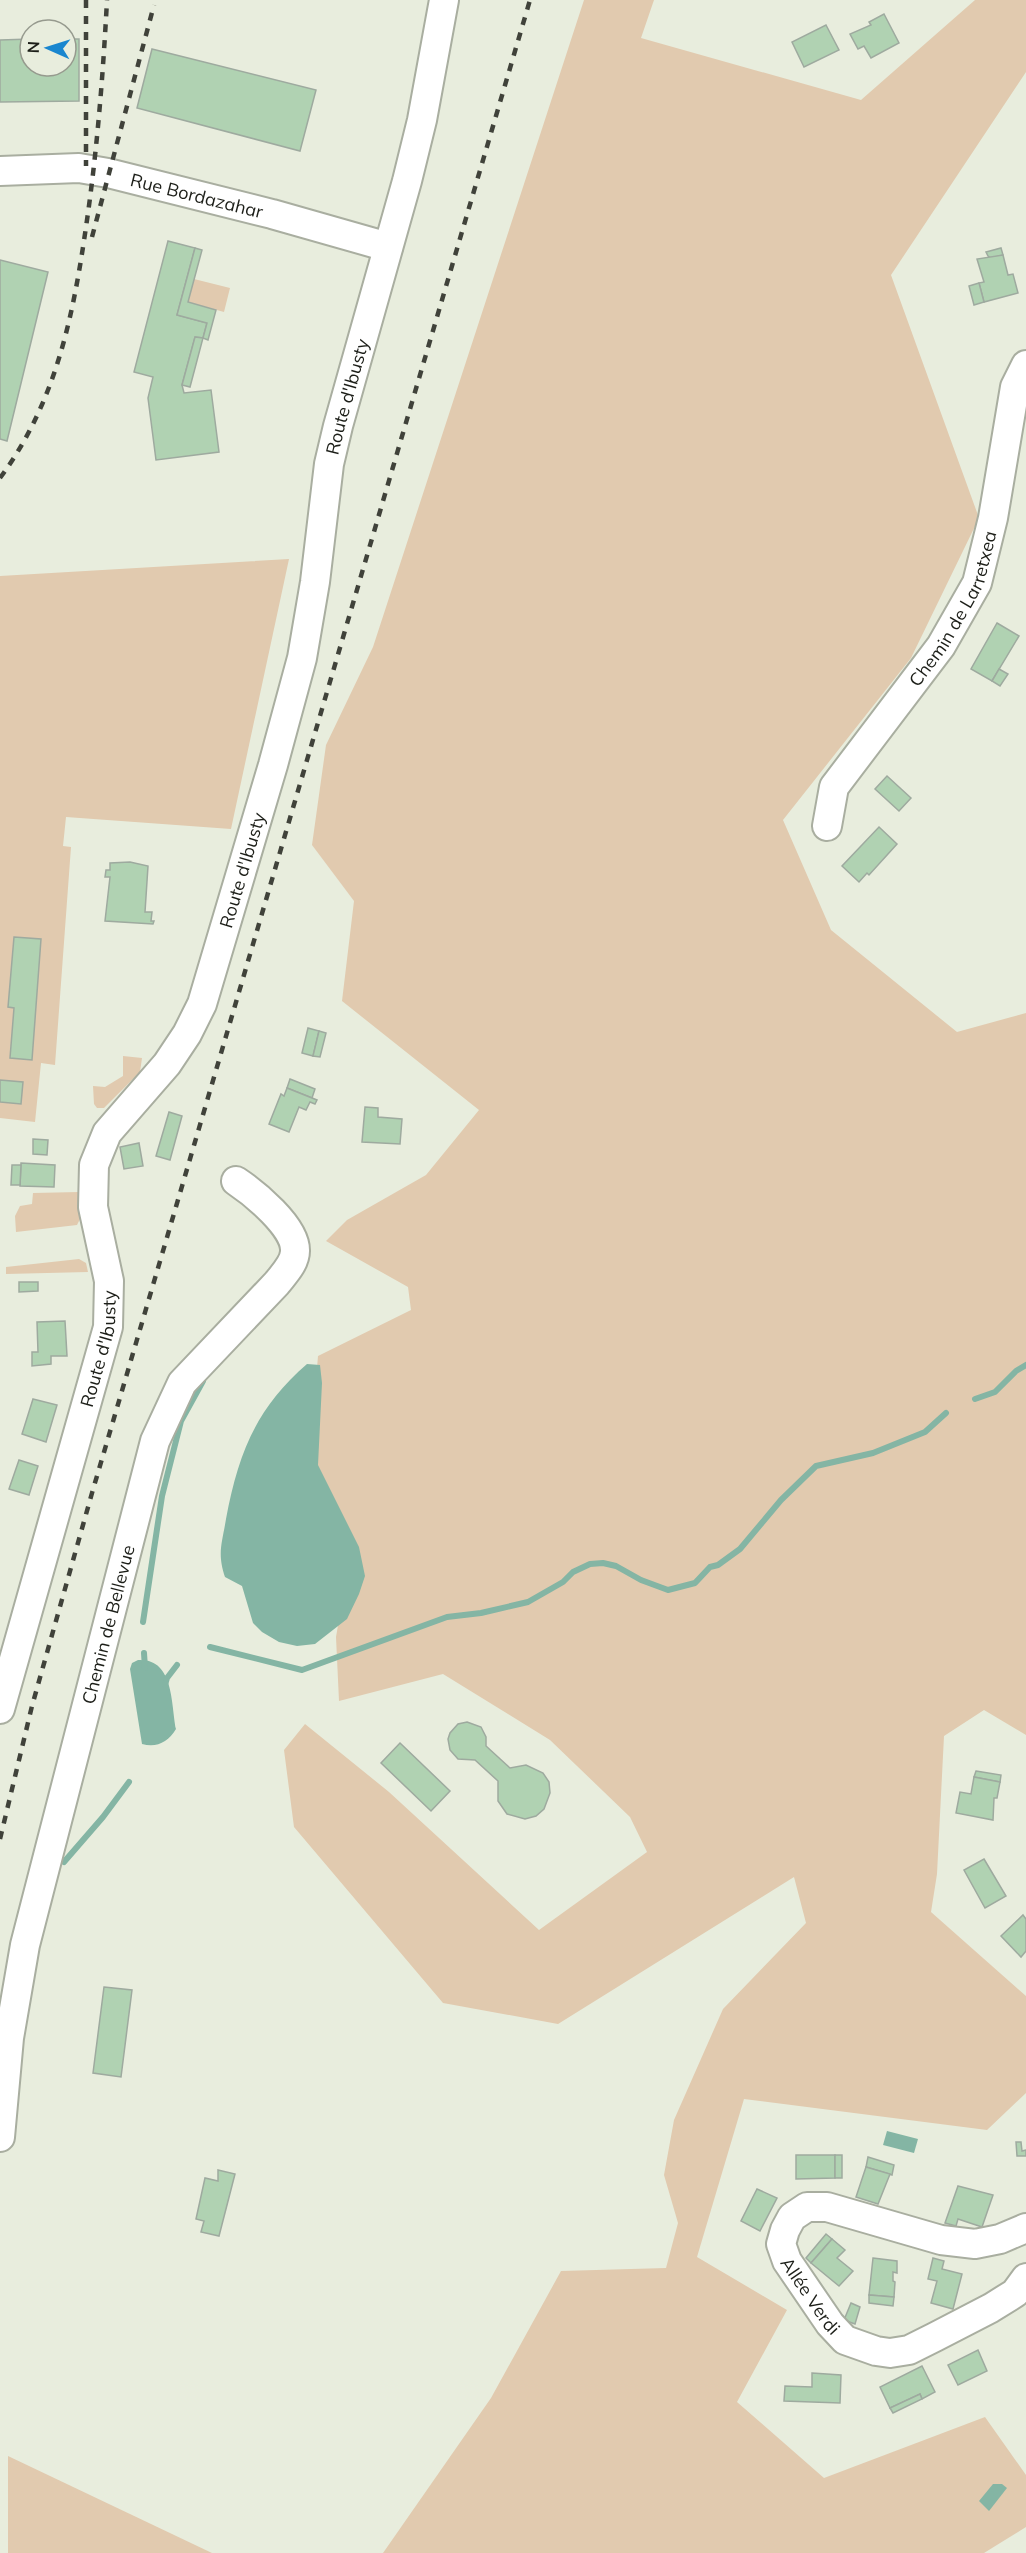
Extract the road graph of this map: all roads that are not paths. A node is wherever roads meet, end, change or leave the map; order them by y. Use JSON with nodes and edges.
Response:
{"nodes":[{"id":1,"x":444,"y":0,"type":"edge"},
{"id":2,"x":0,"y":171,"type":"edge"},
{"id":3,"x":388,"y":247,"type":"junction"},
{"id":4,"x":1026,"y":365,"type":"edge"},
{"id":5,"x":827,"y":826,"type":"dead end"},
{"id":6,"x":236,"y":1180,"type":"dead end"},
{"id":7,"x":0,"y":1709,"type":"edge"},
{"id":8,"x":0,"y":2137,"type":"edge"},
{"id":9,"x":1026,"y":2228,"type":"edge"},
{"id":10,"x":1026,"y":2278,"type":"edge"}],
"edges":[{"from":1,"to":3,"type":"street","name":"Route d'Ibusty"},
{"from":2,"to":3,"type":"street","name":"Rue Bordazahar"},
{"from":3,"to":7,"type":"street","name":"Route d'Ibusty"},
{"from":4,"to":5,"type":"street","name":"Chemin de Larretxea"},
{"from":6,"to":8,"type":"street","name":"Chemin de Bellevue"},
{"from":9,"to":10,"type":"street","name":"Allée Verdi"}]}
